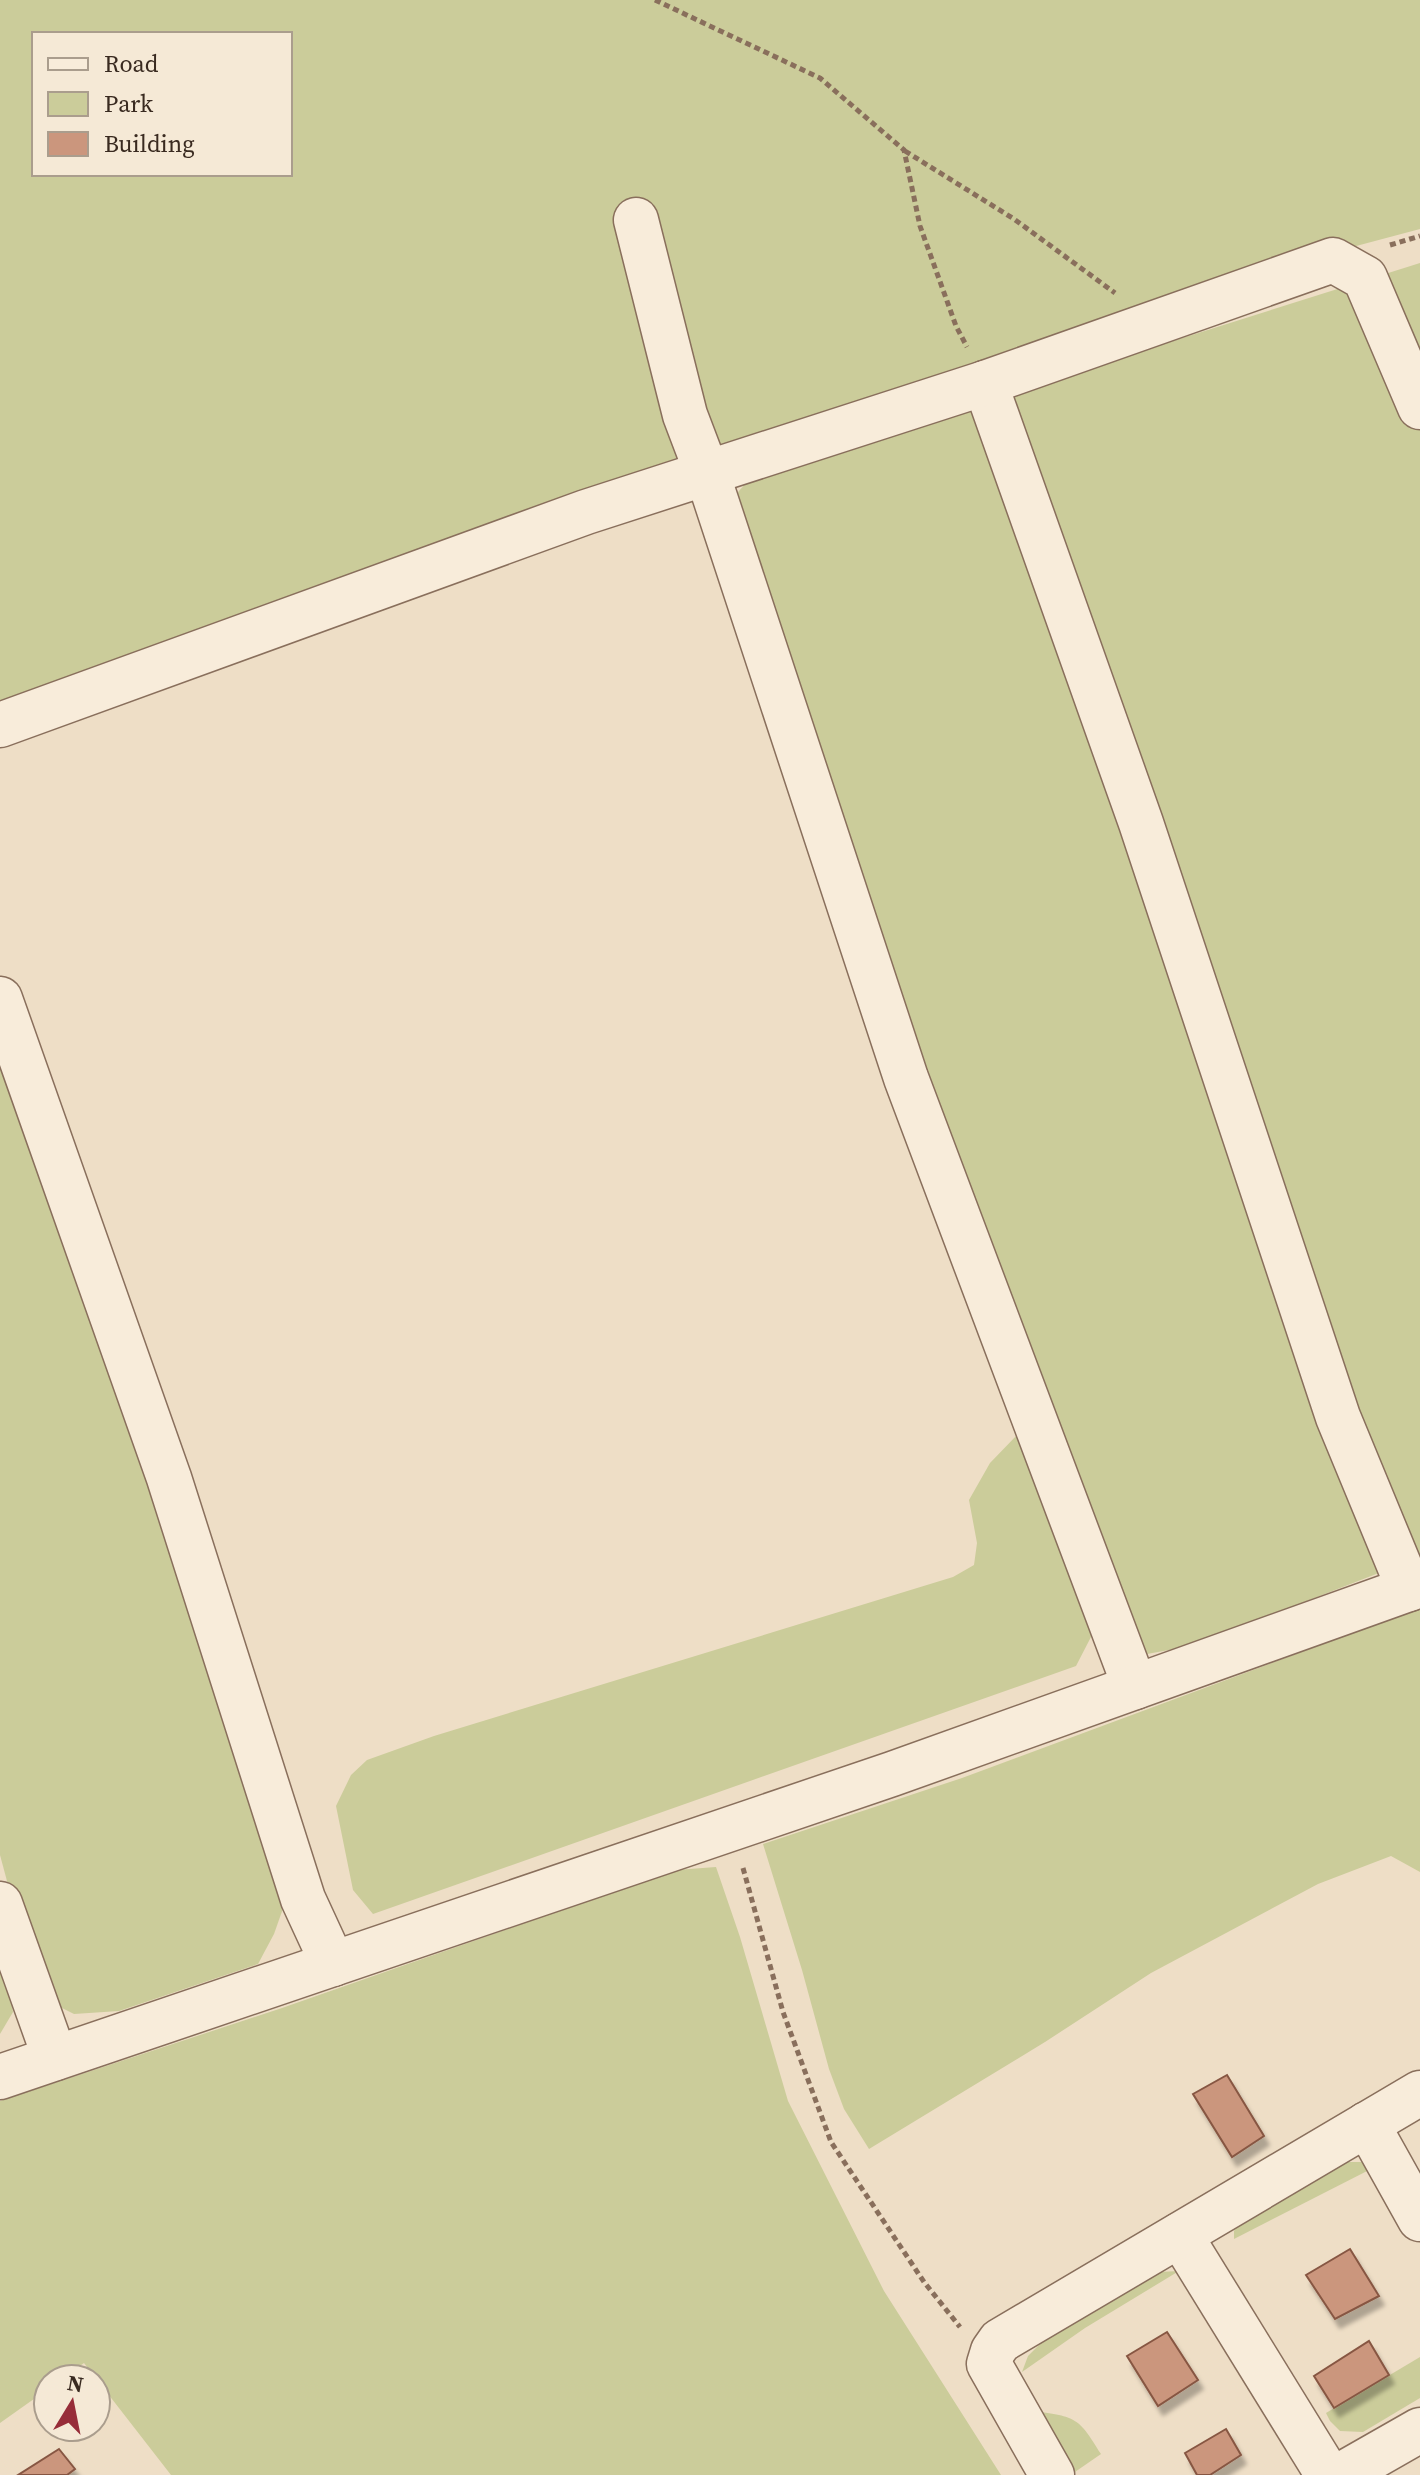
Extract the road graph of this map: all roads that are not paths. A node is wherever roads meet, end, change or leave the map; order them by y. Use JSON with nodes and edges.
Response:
{"nodes":[{"id":1,"x":636,"y":220,"type":"dead end"},
{"id":2,"x":985,"y":383,"type":"junction"},
{"id":3,"x":1420,"y":407,"type":"edge"},
{"id":4,"x":707,"y":473,"type":"junction"},
{"id":5,"x":0,"y":725,"type":"edge"},
{"id":6,"x":0,"y":999,"type":"edge"},
{"id":7,"x":1415,"y":1587,"type":"edge"},
{"id":8,"x":1135,"y":1687,"type":"junction"},
{"id":9,"x":0,"y":1904,"type":"edge"},
{"id":10,"x":333,"y":1964,"type":"junction"},
{"id":11,"x":55,"y":2058,"type":"junction"},
{"id":12,"x":0,"y":2077,"type":"edge"},
{"id":13,"x":1420,"y":2093,"type":"edge"},
{"id":14,"x":1367,"y":2124,"type":"junction"},
{"id":15,"x":1420,"y":2219,"type":"edge"},
{"id":16,"x":1180,"y":2235,"type":"junction"},
{"id":17,"x":1420,"y":2430,"type":"edge"},
{"id":18,"x":1052,"y":2475,"type":"edge"},
{"id":19,"x":1328,"y":2475,"type":"edge"},
{"id":20,"x":1341,"y":2475,"type":"edge"}],
"edges":[{"from":1,"to":4,"type":"lane"},
{"from":2,"to":3,"type":"lane"},
{"from":2,"to":4,"type":"lane"},
{"from":2,"to":7,"type":"lane"},
{"from":4,"to":5,"type":"lane"},
{"from":4,"to":8,"type":"lane"},
{"from":6,"to":10,"type":"lane"},
{"from":7,"to":8,"type":"lane"},
{"from":8,"to":10,"type":"lane"},
{"from":9,"to":11,"type":"lane"},
{"from":10,"to":11,"type":"lane"},
{"from":11,"to":12,"type":"lane"},
{"from":13,"to":14,"type":"lane"},
{"from":14,"to":15,"type":"lane"},
{"from":14,"to":16,"type":"lane"},
{"from":16,"to":18,"type":"lane"},
{"from":16,"to":19,"type":"lane"},
{"from":17,"to":20,"type":"lane"}]}
